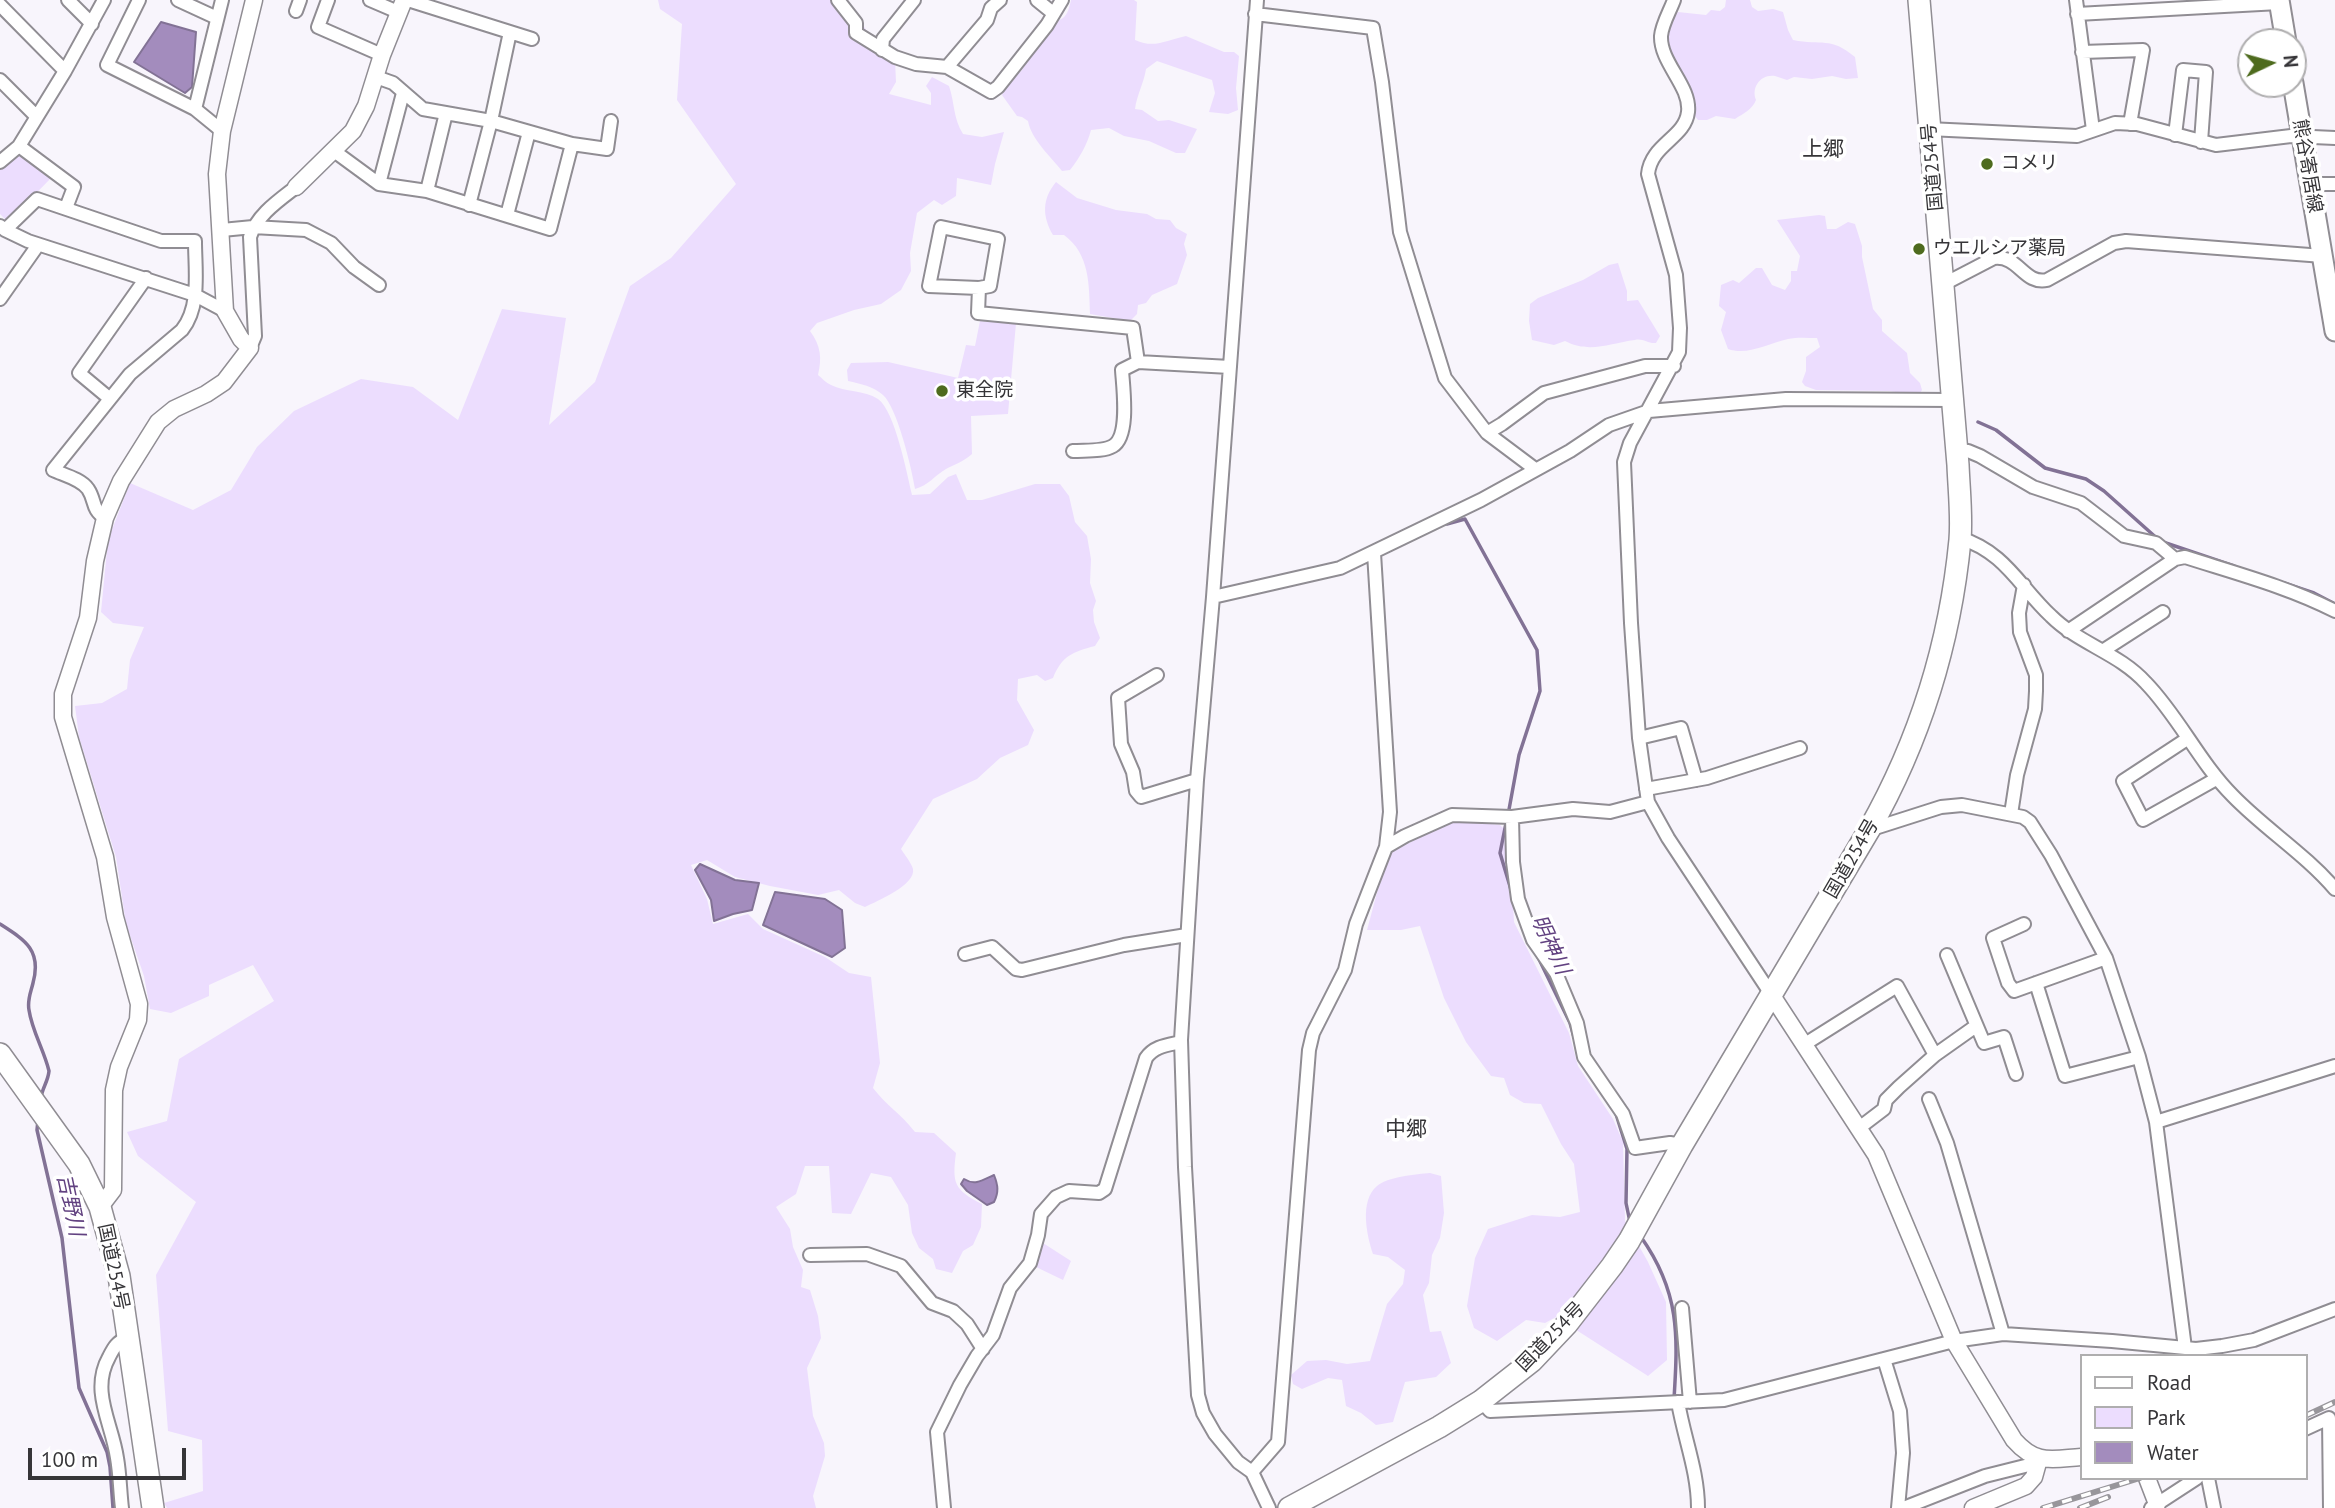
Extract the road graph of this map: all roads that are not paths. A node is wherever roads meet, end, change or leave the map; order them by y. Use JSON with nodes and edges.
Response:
{"nodes":[{"id":1,"x":68,"y":0,"type":"edge"},
{"id":2,"x":104,"y":0,"type":"edge"},
{"id":3,"x":139,"y":0,"type":"edge"},
{"id":4,"x":178,"y":0,"type":"edge"},
{"id":5,"x":222,"y":0,"type":"edge"},
{"id":6,"x":254,"y":0,"type":"edge"},
{"id":7,"x":328,"y":0,"type":"edge"},
{"id":8,"x":370,"y":0,"type":"edge"},
{"id":9,"x":838,"y":0,"type":"edge"},
{"id":10,"x":914,"y":0,"type":"edge"},
{"id":11,"x":1000,"y":0,"type":"edge"},
{"id":12,"x":1037,"y":0,"type":"edge"},
{"id":13,"x":1062,"y":0,"type":"edge"},
{"id":14,"x":1256,"y":0,"type":"edge"},
{"id":15,"x":1674,"y":0,"type":"edge"},
{"id":16,"x":1919,"y":0,"type":"edge"},
{"id":17,"x":2076,"y":0,"type":"edge"},
{"id":18,"x":2279,"y":1,"type":"edge"},
{"id":19,"x":403,"y":4,"type":"edge"},
{"id":20,"x":0,"y":5,"type":"edge"},
{"id":21,"x":1053,"y":13,"type":"junction"},
{"id":22,"x":1255,"y":14,"type":"junction"},
{"id":23,"x":2077,"y":14,"type":"junction"},
{"id":24,"x":217,"y":18,"type":"junction"},
{"id":25,"x":92,"y":24,"type":"junction"},
{"id":26,"x":2284,"y":28,"type":"edge"},
{"id":27,"x":510,"y":32,"type":"junction"},
{"id":28,"x":532,"y":39,"type":"dead end"},
{"id":29,"x":882,"y":50,"type":"junction"},
{"id":30,"x":2082,"y":52,"type":"junction"},
{"id":31,"x":382,"y":55,"type":"junction"},
{"id":32,"x":947,"y":67,"type":"junction"},
{"id":33,"x":65,"y":71,"type":"junction"},
{"id":34,"x":376,"y":77,"type":"junction"},
{"id":35,"x":0,"y":80,"type":"edge"},
{"id":36,"x":403,"y":93,"type":"junction"},
{"id":37,"x":2296,"y":98,"type":"edge"},
{"id":38,"x":195,"y":109,"type":"junction"},
{"id":39,"x":446,"y":113,"type":"junction"},
{"id":40,"x":36,"y":116,"type":"junction"},
{"id":41,"x":491,"y":121,"type":"junction"},
{"id":42,"x":611,"y":121,"type":"dead end"},
{"id":43,"x":2130,"y":124,"type":"junction"},
{"id":44,"x":1928,"y":129,"type":"junction"},
{"id":45,"x":2093,"y":130,"type":"junction"},
{"id":46,"x":222,"y":131,"type":"junction"},
{"id":47,"x":529,"y":132,"type":"junction"},
{"id":48,"x":2175,"y":135,"type":"junction"},
{"id":49,"x":2303,"y":137,"type":"junction"},
{"id":50,"x":2335,"y":138,"type":"edge"},
{"id":51,"x":2201,"y":142,"type":"junction"},
{"id":52,"x":572,"y":144,"type":"junction"},
{"id":53,"x":19,"y":146,"type":"junction"},
{"id":54,"x":334,"y":150,"type":"junction"},
{"id":55,"x":2,"y":157,"type":"edge"},
{"id":56,"x":379,"y":184,"type":"junction"},
{"id":57,"x":2311,"y":184,"type":"junction"},
{"id":58,"x":2335,"y":184,"type":"edge"},
{"id":59,"x":296,"y":187,"type":"joint"},
{"id":60,"x":426,"y":191,"type":"junction"},
{"id":61,"x":469,"y":205,"type":"junction"},
{"id":62,"x":66,"y":208,"type":"junction"},
{"id":63,"x":507,"y":215,"type":"junction"},
{"id":64,"x":253,"y":227,"type":"junction"},
{"id":65,"x":2,"y":228,"type":"edge"},
{"id":66,"x":222,"y":230,"type":"junction"},
{"id":67,"x":38,"y":245,"type":"junction"},
{"id":68,"x":2323,"y":256,"type":"junction"},
{"id":69,"x":146,"y":278,"type":"junction"},
{"id":70,"x":1944,"y":284,"type":"junction"},
{"id":71,"x":379,"y":285,"type":"dead end"},
{"id":72,"x":979,"y":288,"type":"junction"},
{"id":73,"x":2,"y":293,"type":"edge"},
{"id":74,"x":2332,"y":293,"type":"edge"},
{"id":75,"x":195,"y":295,"type":"junction"},
{"id":76,"x":225,"y":311,"type":"junction"},
{"id":77,"x":2335,"y":331,"type":"edge"},
{"id":78,"x":250,"y":348,"type":"junction"},
{"id":79,"x":1138,"y":362,"type":"junction"},
{"id":80,"x":1674,"y":366,"type":"junction"},
{"id":81,"x":1230,"y":367,"type":"junction"},
{"id":82,"x":109,"y":398,"type":"junction"},
{"id":83,"x":1952,"y":400,"type":"junction"},
{"id":84,"x":1649,"y":411,"type":"junction"},
{"id":85,"x":1487,"y":433,"type":"junction"},
{"id":86,"x":1957,"y":450,"type":"junction"},
{"id":87,"x":1073,"y":451,"type":"dead end"},
{"id":88,"x":1535,"y":469,"type":"junction"},
{"id":89,"x":105,"y":518,"type":"junction"},
{"id":90,"x":1960,"y":538,"type":"junction"},
{"id":91,"x":1374,"y":552,"type":"junction"},
{"id":92,"x":2175,"y":559,"type":"junction"},
{"id":93,"x":2024,"y":585,"type":"junction"},
{"id":94,"x":1213,"y":597,"type":"junction"},
{"id":95,"x":2335,"y":611,"type":"edge"},
{"id":96,"x":2163,"y":612,"type":"dead end"},
{"id":97,"x":2068,"y":631,"type":"junction"},
{"id":98,"x":2104,"y":650,"type":"junction"},
{"id":99,"x":1157,"y":675,"type":"dead end"},
{"id":100,"x":1639,"y":738,"type":"junction"},
{"id":101,"x":2187,"y":739,"type":"junction"},
{"id":102,"x":1800,"y":748,"type":"dead end"},
{"id":103,"x":2216,"y":779,"type":"junction"},
{"id":104,"x":1197,"y":780,"type":"junction"},
{"id":105,"x":1696,"y":780,"type":"junction"},
{"id":106,"x":1647,"y":795,"type":"junction"},
{"id":107,"x":2011,"y":814,"type":"junction"},
{"id":108,"x":1506,"y":817,"type":"junction"},
{"id":109,"x":1869,"y":830,"type":"junction"},
{"id":110,"x":1386,"y":847,"type":"junction"},
{"id":111,"x":2335,"y":889,"type":"edge"},
{"id":112,"x":2024,"y":924,"type":"dead end"},
{"id":113,"x":1187,"y":935,"type":"junction"},
{"id":114,"x":965,"y":954,"type":"dead end"},
{"id":115,"x":1947,"y":955,"type":"dead end"},
{"id":116,"x":2106,"y":958,"type":"junction"},
{"id":117,"x":2036,"y":983,"type":"junction"},
{"id":118,"x":1771,"y":994,"type":"junction"},
{"id":119,"x":1976,"y":1026,"type":"junction"},
{"id":120,"x":1181,"y":1042,"type":"junction"},
{"id":121,"x":1805,"y":1044,"type":"junction"},
{"id":122,"x":0,"y":1054,"type":"edge"},
{"id":123,"x":1935,"y":1055,"type":"junction"},
{"id":124,"x":2139,"y":1057,"type":"junction"},
{"id":125,"x":2335,"y":1066,"type":"edge"},
{"id":126,"x":2016,"y":1074,"type":"dead end"},
{"id":127,"x":1929,"y":1099,"type":"dead end"},
{"id":128,"x":2156,"y":1122,"type":"junction"},
{"id":129,"x":1860,"y":1128,"type":"junction"},
{"id":130,"x":1682,"y":1145,"type":"junction"},
{"id":131,"x":100,"y":1207,"type":"junction"},
{"id":132,"x":810,"y":1255,"type":"dead end"},
{"id":133,"x":1682,"y":1308,"type":"dead end"},
{"id":134,"x":2335,"y":1309,"type":"edge"},
{"id":135,"x":2003,"y":1334,"type":"junction"},
{"id":136,"x":127,"y":1338,"type":"junction"},
{"id":137,"x":1954,"y":1341,"type":"junction"},
{"id":138,"x":983,"y":1349,"type":"junction"},
{"id":139,"x":2193,"y":1351,"type":"edge"},
{"id":140,"x":1884,"y":1359,"type":"junction"},
{"id":141,"x":1481,"y":1401,"type":"junction"},
{"id":142,"x":1684,"y":1402,"type":"junction"},
{"id":143,"x":2307,"y":1428,"type":"edge"},
{"id":144,"x":2080,"y":1457,"type":"edge"},
{"id":145,"x":2039,"y":1459,"type":"junction"},
{"id":146,"x":1252,"y":1472,"type":"junction"},
{"id":147,"x":2332,"y":1478,"type":"edge"},
{"id":148,"x":2148,"y":1480,"type":"edge"},
{"id":149,"x":2194,"y":1480,"type":"edge"},
{"id":150,"x":2208,"y":1480,"type":"edge"},
{"id":151,"x":2154,"y":1506,"type":"edge"},
{"id":152,"x":121,"y":1508,"type":"edge"},
{"id":153,"x":153,"y":1508,"type":"edge"},
{"id":154,"x":944,"y":1508,"type":"edge"},
{"id":155,"x":1269,"y":1508,"type":"edge"},
{"id":156,"x":1289,"y":1508,"type":"edge"},
{"id":157,"x":1698,"y":1508,"type":"edge"},
{"id":158,"x":1973,"y":1508,"type":"edge"},
{"id":159,"x":2214,"y":1508,"type":"edge"},
{"id":160,"x":2330,"y":1508,"type":"edge"}],
"edges":[{"from":1,"to":25,"type":"street"},
{"from":2,"to":25,"type":"street"},
{"from":3,"to":38,"type":"street"},
{"from":4,"to":24,"type":"street"},
{"from":5,"to":24,"type":"street"},
{"from":6,"to":46,"type":"street"},
{"from":7,"to":31,"type":"street"},
{"from":8,"to":19,"type":"street"},
{"from":9,"to":29,"type":"street"},
{"from":10,"to":29,"type":"street"},
{"from":11,"to":32,"type":"street"},
{"from":12,"to":21,"type":"street"},
{"from":13,"to":21,"type":"street"},
{"from":14,"to":22,"type":"street"},
{"from":15,"to":80,"type":"street"},
{"from":16,"to":44,"type":"highway","name":"国道254号"},
{"from":17,"to":23,"type":"street"},
{"from":18,"to":23,"type":"street"},
{"from":18,"to":26,"type":"main road"},
{"from":19,"to":27,"type":"street"},
{"from":19,"to":31,"type":"street"},
{"from":20,"to":33,"type":"street"},
{"from":21,"to":32,"type":"street"},
{"from":22,"to":81,"type":"street"},
{"from":22,"to":85,"type":"street"},
{"from":23,"to":30,"type":"street"},
{"from":24,"to":38,"type":"street"},
{"from":25,"to":33,"type":"street"},
{"from":27,"to":28,"type":"street"},
{"from":27,"to":41,"type":"street"},
{"from":29,"to":32,"type":"street"},
{"from":30,"to":43,"type":"street"},
{"from":30,"to":45,"type":"street"},
{"from":31,"to":34,"type":"street"},
{"from":33,"to":40,"type":"street"},
{"from":34,"to":36,"type":"street"},
{"from":34,"to":54,"type":"street"},
{"from":35,"to":40,"type":"street"},
{"from":36,"to":39,"type":"street"},
{"from":36,"to":56,"type":"street"},
{"from":37,"to":49,"type":"main road","name":"熊谷寄居線"},
{"from":38,"to":46,"type":"street"},
{"from":39,"to":41,"type":"street"},
{"from":39,"to":60,"type":"street"},
{"from":40,"to":53,"type":"street"},
{"from":41,"to":47,"type":"street"},
{"from":41,"to":61,"type":"street"},
{"from":42,"to":52,"type":"street"},
{"from":43,"to":45,"type":"street"},
{"from":43,"to":48,"type":"street"},
{"from":44,"to":45,"type":"street"},
{"from":44,"to":70,"type":"highway","name":"国道254号"},
{"from":46,"to":66,"type":"street"},
{"from":47,"to":52,"type":"street"},
{"from":47,"to":63,"type":"street"},
{"from":48,"to":51,"type":"street"},
{"from":48,"to":51,"type":"street"},
{"from":49,"to":50,"type":"street"},
{"from":49,"to":51,"type":"street"},
{"from":49,"to":57,"type":"main road","name":"熊谷寄居線"},
{"from":52,"to":63,"type":"street"},
{"from":53,"to":55,"type":"street"},
{"from":53,"to":62,"type":"street"},
{"from":54,"to":56,"type":"street"},
{"from":54,"to":59,"type":"street"},
{"from":56,"to":60,"type":"street"},
{"from":57,"to":58,"type":"street"},
{"from":57,"to":68,"type":"main road","name":"熊谷寄居線"},
{"from":59,"to":64,"type":"street"},
{"from":60,"to":61,"type":"street"},
{"from":61,"to":63,"type":"street"},
{"from":62,"to":65,"type":"street"},
{"from":62,"to":75,"type":"street"},
{"from":64,"to":66,"type":"street"},
{"from":64,"to":71,"type":"street"},
{"from":64,"to":78,"type":"street"},
{"from":65,"to":67,"type":"street"},
{"from":66,"to":76,"type":"street"},
{"from":67,"to":69,"type":"street"},
{"from":67,"to":73,"type":"street"},
{"from":68,"to":70,"type":"street"},
{"from":68,"to":74,"type":"main road","name":"熊谷寄居線"},
{"from":69,"to":75,"type":"street"},
{"from":69,"to":82,"type":"street"},
{"from":70,"to":83,"type":"highway","name":"国道254号"},
{"from":72,"to":72,"type":"street"},
{"from":72,"to":79,"type":"street"},
{"from":74,"to":77,"type":"main road","name":"熊谷寄居線"},
{"from":75,"to":76,"type":"street"},
{"from":75,"to":82,"type":"street"},
{"from":76,"to":78,"type":"street"},
{"from":78,"to":89,"type":"street"},
{"from":79,"to":81,"type":"street"},
{"from":79,"to":87,"type":"street"},
{"from":80,"to":84,"type":"street"},
{"from":80,"to":85,"type":"street"},
{"from":81,"to":94,"type":"street"},
{"from":82,"to":89,"type":"street"},
{"from":83,"to":84,"type":"street"},
{"from":83,"to":86,"type":"highway","name":"国道254号"},
{"from":84,"to":88,"type":"street"},
{"from":84,"to":100,"type":"street"},
{"from":85,"to":88,"type":"street"},
{"from":86,"to":90,"type":"highway","name":"国道254号"},
{"from":86,"to":92,"type":"street"},
{"from":88,"to":91,"type":"street"},
{"from":89,"to":131,"type":"street"},
{"from":90,"to":93,"type":"street"},
{"from":90,"to":109,"type":"highway","name":"国道254号"},
{"from":91,"to":94,"type":"street"},
{"from":91,"to":110,"type":"street"},
{"from":92,"to":95,"type":"street"},
{"from":92,"to":97,"type":"street"},
{"from":93,"to":97,"type":"street"},
{"from":93,"to":107,"type":"street"},
{"from":94,"to":104,"type":"street"},
{"from":96,"to":98,"type":"street"},
{"from":97,"to":98,"type":"street"},
{"from":98,"to":101,"type":"street"},
{"from":99,"to":104,"type":"street"},
{"from":100,"to":105,"type":"street"},
{"from":100,"to":106,"type":"street"},
{"from":101,"to":103,"type":"street"},
{"from":101,"to":103,"type":"street"},
{"from":102,"to":105,"type":"street"},
{"from":103,"to":111,"type":"street"},
{"from":104,"to":113,"type":"street"},
{"from":105,"to":106,"type":"street"},
{"from":106,"to":108,"type":"street"},
{"from":106,"to":118,"type":"street"},
{"from":107,"to":109,"type":"street"},
{"from":107,"to":116,"type":"street"},
{"from":108,"to":110,"type":"street"},
{"from":108,"to":130,"type":"street"},
{"from":109,"to":118,"type":"highway","name":"国道254号"},
{"from":110,"to":146,"type":"street"},
{"from":112,"to":117,"type":"street"},
{"from":113,"to":114,"type":"street"},
{"from":113,"to":120,"type":"street"},
{"from":115,"to":119,"type":"street"},
{"from":116,"to":117,"type":"street"},
{"from":116,"to":124,"type":"street"},
{"from":117,"to":124,"type":"street"},
{"from":118,"to":121,"type":"street"},
{"from":118,"to":130,"type":"highway","name":"国道254号"},
{"from":119,"to":123,"type":"street"},
{"from":119,"to":126,"type":"street"},
{"from":120,"to":138,"type":"street"},
{"from":120,"to":146,"type":"street"},
{"from":121,"to":123,"type":"street"},
{"from":121,"to":129,"type":"street"},
{"from":122,"to":131,"type":"highway","name":"国道254号"},
{"from":123,"to":129,"type":"street"},
{"from":124,"to":128,"type":"street"},
{"from":125,"to":128,"type":"street"},
{"from":127,"to":135,"type":"street"},
{"from":128,"to":139,"type":"street"},
{"from":129,"to":137,"type":"street"},
{"from":130,"to":141,"type":"highway","name":"国道254号"},
{"from":131,"to":136,"type":"highway","name":"国道254号"},
{"from":132,"to":138,"type":"street"},
{"from":133,"to":142,"type":"street"},
{"from":134,"to":139,"type":"street"},
{"from":135,"to":137,"type":"street"},
{"from":135,"to":139,"type":"street"},
{"from":136,"to":152,"type":"street"},
{"from":136,"to":153,"type":"highway","name":"国道254号"},
{"from":137,"to":140,"type":"street"},
{"from":137,"to":145,"type":"street"},
{"from":138,"to":154,"type":"street"},
{"from":140,"to":142,"type":"street"},
{"from":140,"to":145,"type":"street"},
{"from":141,"to":142,"type":"street"},
{"from":141,"to":156,"type":"highway","name":"国道254号"},
{"from":142,"to":157,"type":"street"},
{"from":143,"to":147,"type":"street"},
{"from":144,"to":145,"type":"street"},
{"from":145,"to":158,"type":"street"},
{"from":146,"to":155,"type":"street"},
{"from":147,"to":160,"type":"street"},
{"from":148,"to":151,"type":"street"},
{"from":149,"to":151,"type":"street"},
{"from":150,"to":159,"type":"street"}]}
